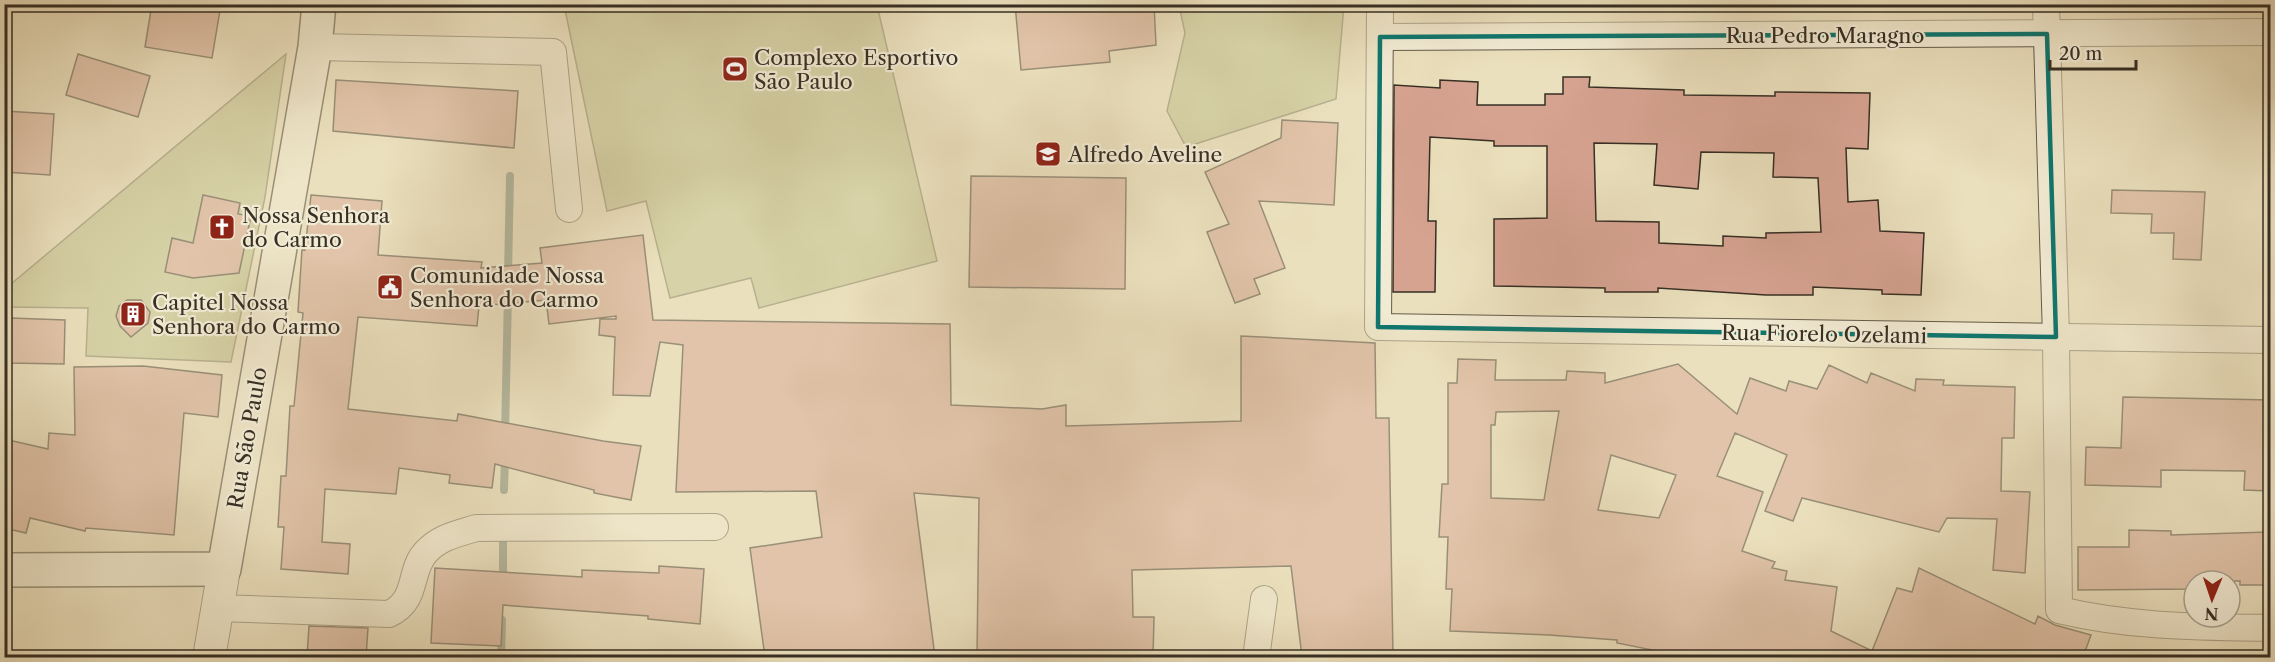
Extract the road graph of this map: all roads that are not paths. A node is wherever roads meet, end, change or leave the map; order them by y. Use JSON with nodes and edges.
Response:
{"nodes":[{"id":1,"x":320,"y":4,"type":"edge"},
{"id":2,"x":1380,"y":4,"type":"edge"},
{"id":3,"x":2046,"y":4,"type":"edge"},
{"id":4,"x":2271,"y":32,"type":"edge"},
{"id":5,"x":2047,"y":34,"type":"junction"},
{"id":6,"x":1380,"y":37,"type":"junction"},
{"id":7,"x":315,"y":47,"type":"junction"},
{"id":8,"x":569,"y":209,"type":"dead end"},
{"id":9,"x":2056,"y":337,"type":"junction"},
{"id":10,"x":2271,"y":340,"type":"edge"},
{"id":11,"x":715,"y":527,"type":"dead end"},
{"id":12,"x":224,"y":569,"type":"junction"},
{"id":13,"x":4,"y":570,"type":"edge"},
{"id":14,"x":1264,"y":599,"type":"dead end"},
{"id":15,"x":217,"y":608,"type":"junction"},
{"id":16,"x":2271,"y":628,"type":"edge"},
{"id":17,"x":208,"y":657,"type":"edge"},
{"id":18,"x":1256,"y":657,"type":"edge"}],
"edges":[{"from":1,"to":7,"type":"main road","name":"Rua São Paulo"},
{"from":2,"to":6,"type":"street"},
{"from":3,"to":5,"type":"street"},
{"from":4,"to":5,"type":"street","name":"Rua Pedro Maragno"},
{"from":5,"to":6,"type":"street","name":"Rua Pedro Maragno"},
{"from":5,"to":9,"type":"street"},
{"from":6,"to":9,"type":"street","name":"Rua Fiorelo Ozelami"},
{"from":7,"to":8,"type":"street"},
{"from":7,"to":12,"type":"main road","name":"Rua São Paulo"},
{"from":9,"to":10,"type":"street","name":"Rua Fiorelo Ozelami"},
{"from":9,"to":16,"type":"street"},
{"from":11,"to":15,"type":"street"},
{"from":12,"to":13,"type":"main road"},
{"from":12,"to":15,"type":"street","name":"Rua São Paulo"},
{"from":14,"to":18,"type":"street"},
{"from":15,"to":17,"type":"street","name":"Rua São Paulo"}]}
